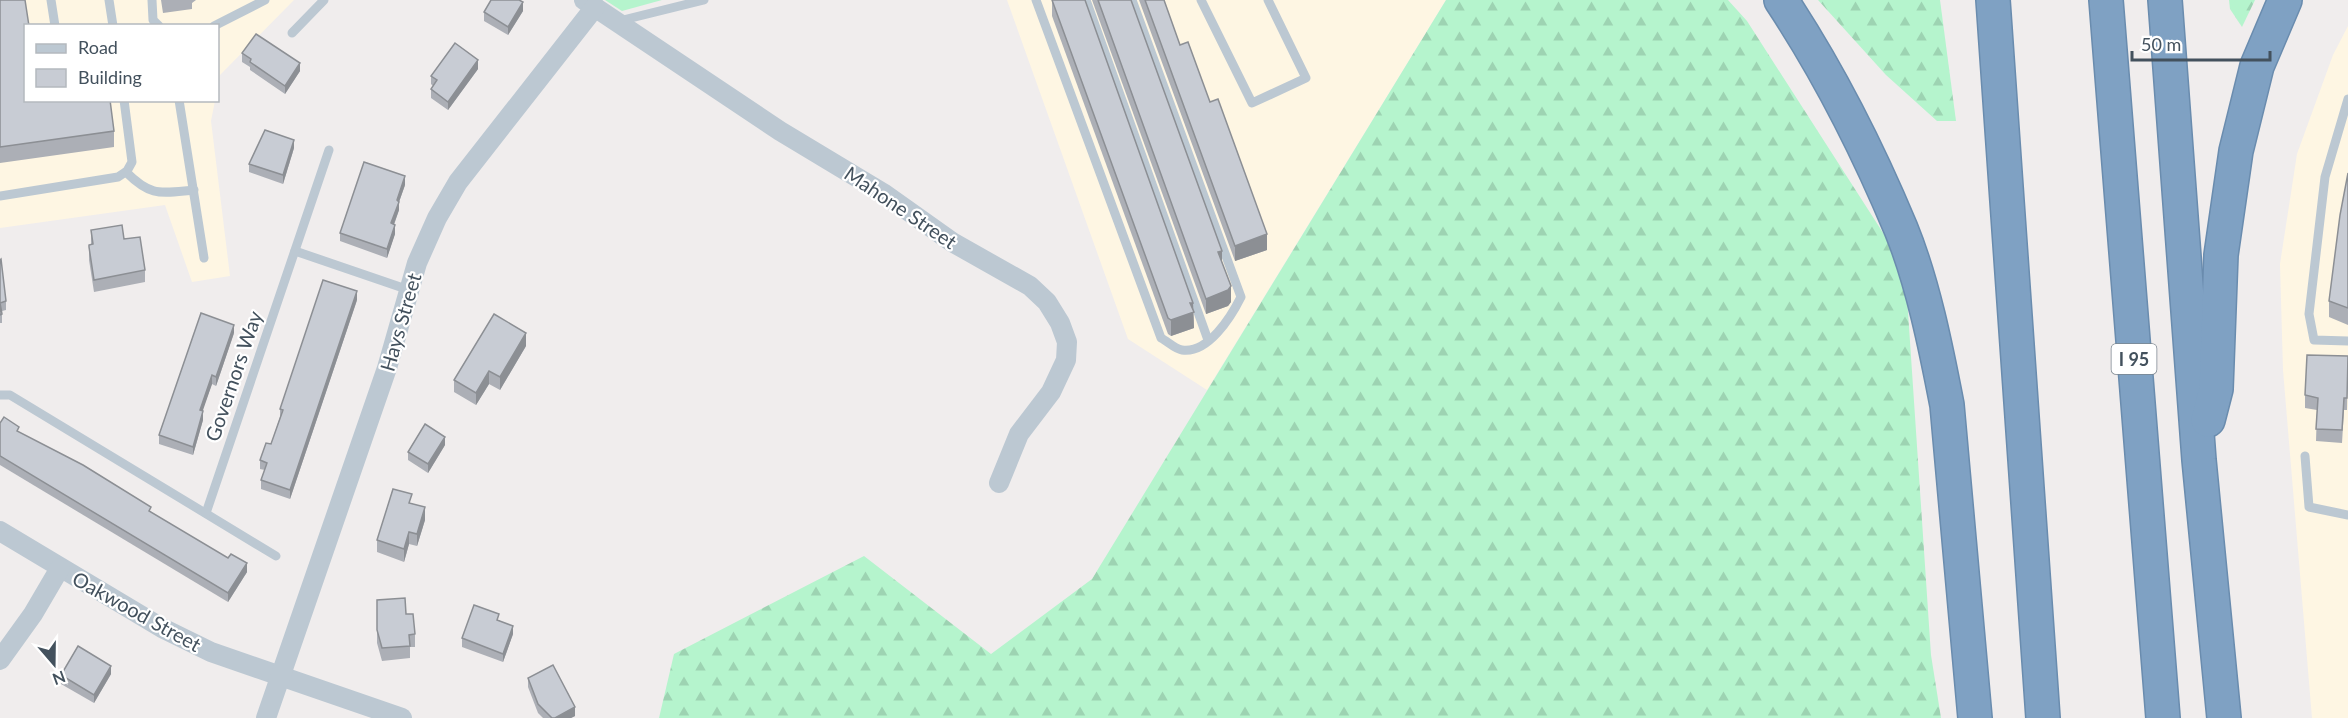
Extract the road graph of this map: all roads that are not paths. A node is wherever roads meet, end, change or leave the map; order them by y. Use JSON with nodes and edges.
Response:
{"nodes":[{"id":1,"x":51,"y":0,"type":"edge"},
{"id":2,"x":109,"y":0,"type":"edge"},
{"id":3,"x":152,"y":0,"type":"edge"},
{"id":4,"x":266,"y":0,"type":"edge"},
{"id":5,"x":324,"y":0,"type":"edge"},
{"id":6,"x":704,"y":0,"type":"edge"},
{"id":7,"x":1086,"y":0,"type":"edge"},
{"id":8,"x":1132,"y":0,"type":"edge"},
{"id":9,"x":1201,"y":0,"type":"edge"},
{"id":10,"x":1268,"y":0,"type":"edge"},
{"id":11,"x":1781,"y":0,"type":"edge"},
{"id":12,"x":1993,"y":0,"type":"edge"},
{"id":13,"x":2106,"y":0,"type":"edge"},
{"id":14,"x":2165,"y":0,"type":"edge"},
{"id":15,"x":2285,"y":0,"type":"edge"},
{"id":16,"x":1040,"y":1,"type":"edge"},
{"id":17,"x":589,"y":4,"type":"edge"},
{"id":18,"x":617,"y":21,"type":"junction"},
{"id":19,"x":55,"y":24,"type":"edge"},
{"id":20,"x":113,"y":24,"type":"edge"},
{"id":21,"x":157,"y":24,"type":"edge"},
{"id":22,"x":218,"y":24,"type":"edge"},
{"id":23,"x":292,"y":33,"type":"dead end"},
{"id":24,"x":2348,"y":99,"type":"edge"},
{"id":25,"x":124,"y":102,"type":"edge"},
{"id":26,"x":179,"y":102,"type":"edge"},
{"id":27,"x":328,"y":150,"type":"dead end"},
{"id":28,"x":126,"y":172,"type":"junction"},
{"id":29,"x":194,"y":190,"type":"junction"},
{"id":30,"x":0,"y":196,"type":"edge"},
{"id":31,"x":295,"y":251,"type":"junction"},
{"id":32,"x":204,"y":258,"type":"dead end"},
{"id":33,"x":409,"y":290,"type":"junction"},
{"id":34,"x":1208,"y":340,"type":"junction"},
{"id":35,"x":2348,"y":341,"type":"edge"},
{"id":36,"x":0,"y":396,"type":"edge"},
{"id":37,"x":2305,"y":456,"type":"dead end"},
{"id":38,"x":2199,"y":460,"type":"junction"},
{"id":39,"x":999,"y":483,"type":"dead end"},
{"id":40,"x":206,"y":513,"type":"junction"},
{"id":41,"x":2348,"y":514,"type":"edge"},
{"id":42,"x":0,"y":531,"type":"edge"},
{"id":43,"x":276,"y":556,"type":"dead end"},
{"id":44,"x":60,"y":568,"type":"junction"},
{"id":45,"x":0,"y":660,"type":"edge"},
{"id":46,"x":280,"y":676,"type":"junction"},
{"id":47,"x":266,"y":718,"type":"edge"},
{"id":48,"x":402,"y":718,"type":"edge"},
{"id":49,"x":1975,"y":718,"type":"edge"},
{"id":50,"x":2043,"y":718,"type":"edge"},
{"id":51,"x":2163,"y":718,"type":"edge"},
{"id":52,"x":2224,"y":718,"type":"edge"}],
"edges":[{"from":1,"to":19,"type":"lane"},
{"from":2,"to":20,"type":"lane"},
{"from":3,"to":21,"type":"lane"},
{"from":4,"to":22,"type":"lane"},
{"from":5,"to":23,"type":"lane"},
{"from":6,"to":18,"type":"lane"},
{"from":7,"to":34,"type":"lane"},
{"from":8,"to":34,"type":"lane"},
{"from":9,"to":10,"type":"lane"},
{"from":11,"to":49,"type":"highway"},
{"from":12,"to":50,"type":"highway"},
{"from":13,"to":51,"type":"highway","number":"I 95"},
{"from":14,"to":38,"type":"highway"},
{"from":15,"to":38,"type":"highway"},
{"from":16,"to":34,"type":"lane"},
{"from":17,"to":18,"type":"street","name":"Mahone Street"},
{"from":17,"to":33,"type":"street","name":"Hays Street"},
{"from":18,"to":39,"type":"street","name":"Mahone Street"},
{"from":24,"to":35,"type":"lane"},
{"from":25,"to":28,"type":"lane"},
{"from":26,"to":29,"type":"lane"},
{"from":27,"to":31,"type":"lane","name":"Governors Way"},
{"from":28,"to":29,"type":"lane"},
{"from":28,"to":30,"type":"lane"},
{"from":29,"to":32,"type":"lane"},
{"from":31,"to":33,"type":"lane"},
{"from":31,"to":40,"type":"lane","name":"Governors Way"},
{"from":33,"to":46,"type":"street","name":"Hays Street"},
{"from":36,"to":40,"type":"lane"},
{"from":37,"to":41,"type":"lane"},
{"from":38,"to":52,"type":"highway"},
{"from":40,"to":43,"type":"lane"},
{"from":42,"to":44,"type":"street","name":"Oakwood Street"},
{"from":44,"to":45,"type":"street"},
{"from":44,"to":46,"type":"street","name":"Oakwood Street"},
{"from":46,"to":47,"type":"street","name":"Hays Street"},
{"from":46,"to":48,"type":"street","name":"Oakwood Street"}]}
